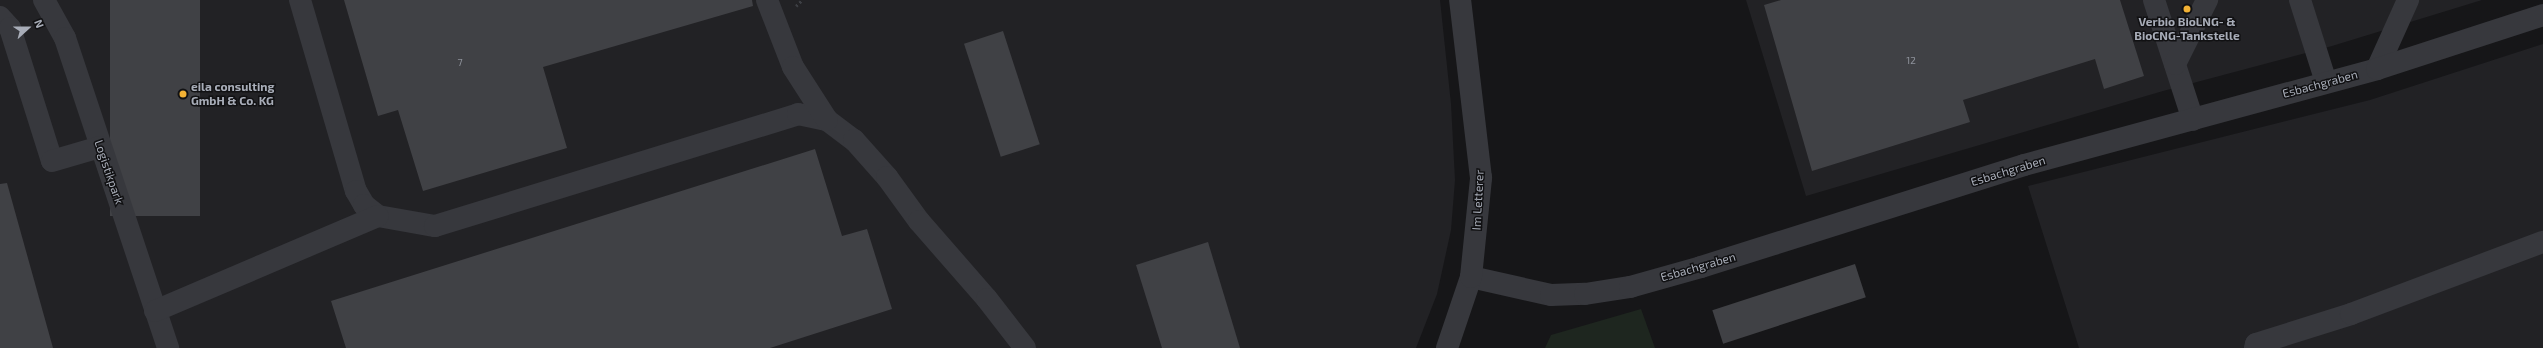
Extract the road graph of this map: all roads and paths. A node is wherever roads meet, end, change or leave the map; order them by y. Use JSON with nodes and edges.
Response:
{"nodes":[{"id":1,"x":44,"y":0,"type":"edge"},
{"id":2,"x":300,"y":0,"type":"edge"},
{"id":3,"x":767,"y":0,"type":"edge"},
{"id":4,"x":1460,"y":0,"type":"edge"},
{"id":5,"x":2154,"y":0,"type":"edge"},
{"id":6,"x":2207,"y":0,"type":"edge"},
{"id":7,"x":2300,"y":0,"type":"edge"},
{"id":8,"x":2408,"y":0,"type":"edge"},
{"id":9,"x":2543,"y":16,"type":"edge"},
{"id":10,"x":0,"y":17,"type":"edge"},
{"id":11,"x":2175,"y":64,"type":"junction"},
{"id":12,"x":2377,"y":69,"type":"junction"},
{"id":13,"x":2326,"y":82,"type":"junction"},
{"id":14,"x":827,"y":120,"type":"junction"},
{"id":15,"x":2193,"y":120,"type":"junction"},
{"id":16,"x":100,"y":147,"type":"junction"},
{"id":17,"x":378,"y":216,"type":"junction"},
{"id":18,"x":2543,"y":242,"type":"edge"},
{"id":19,"x":1471,"y":276,"type":"junction"},
{"id":20,"x":155,"y":311,"type":"junction"},
{"id":21,"x":168,"y":348,"type":"edge"},
{"id":22,"x":1025,"y":348,"type":"edge"},
{"id":23,"x":1447,"y":348,"type":"edge"},
{"id":24,"x":2255,"y":348,"type":"edge"}],
"edges":[{"from":1,"to":16,"type":"street","name":"Logistikpark"},
{"from":2,"to":17,"type":"street"},
{"from":3,"to":14,"type":"street"},
{"from":4,"to":19,"type":"street","name":"Im Letterer"},
{"from":5,"to":11,"type":"street"},
{"from":6,"to":11,"type":"street"},
{"from":7,"to":13,"type":"street"},
{"from":8,"to":12,"type":"street"},
{"from":9,"to":12,"type":"street","name":"Esbachgraben"},
{"from":10,"to":16,"type":"street"},
{"from":11,"to":15,"type":"street"},
{"from":12,"to":13,"type":"street","name":"Esbachgraben"},
{"from":13,"to":15,"type":"street","name":"Esbachgraben"},
{"from":14,"to":17,"type":"street"},
{"from":14,"to":22,"type":"street"},
{"from":15,"to":19,"type":"street","name":"Esbachgraben"},
{"from":16,"to":20,"type":"street","name":"Logistikpark"},
{"from":17,"to":20,"type":"street"},
{"from":18,"to":24,"type":"street"},
{"from":19,"to":23,"type":"street","name":"Im Letterer"},
{"from":20,"to":21,"type":"street","name":"Logistikpark"}]}
